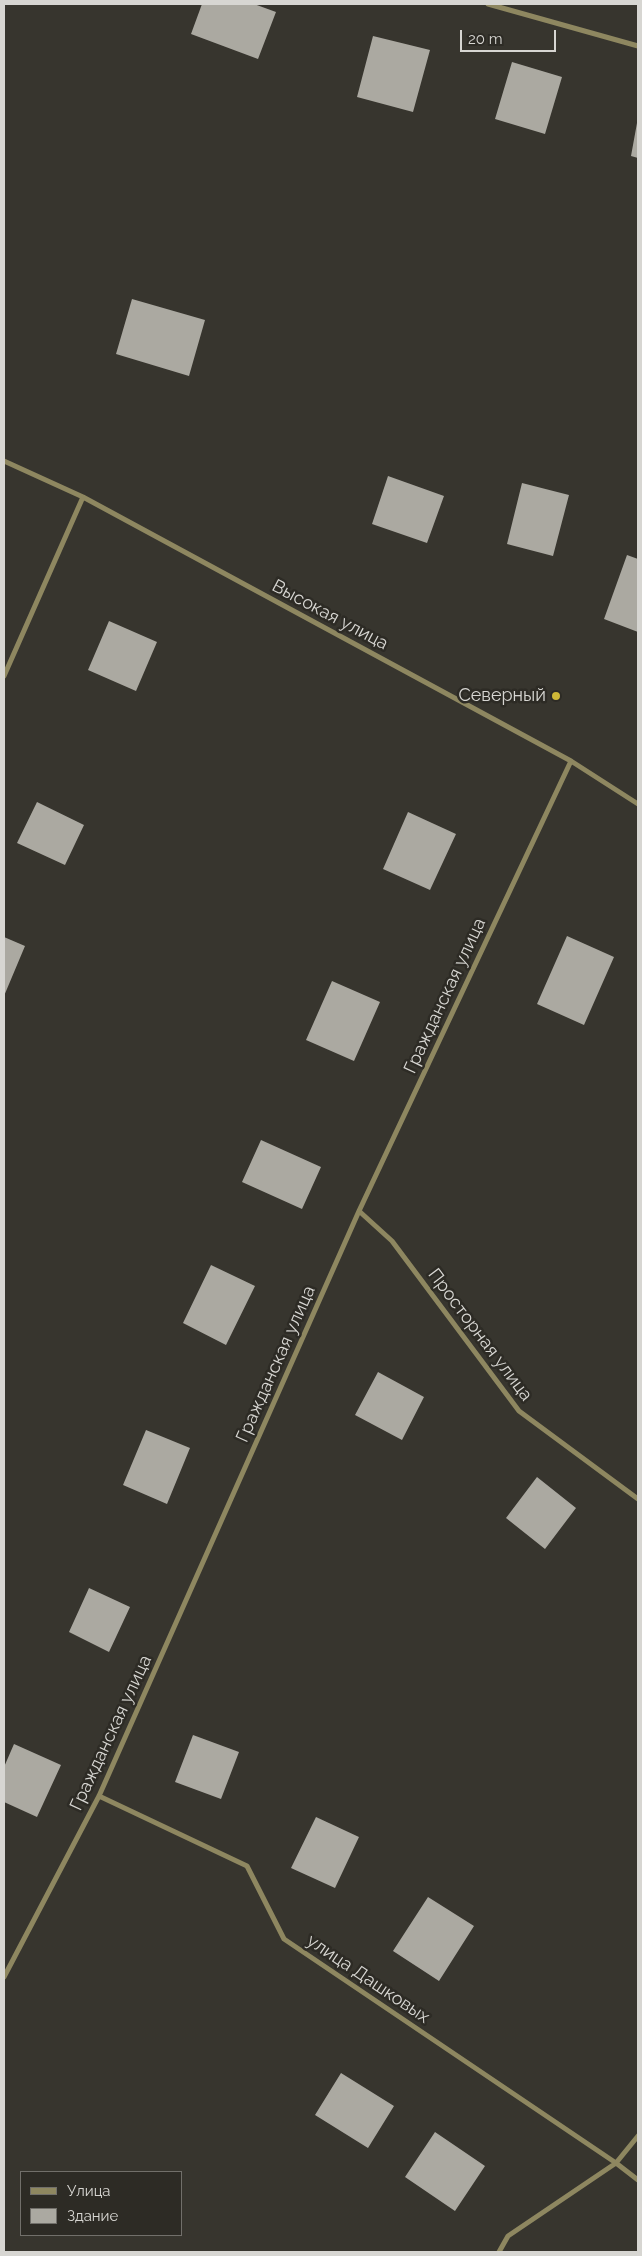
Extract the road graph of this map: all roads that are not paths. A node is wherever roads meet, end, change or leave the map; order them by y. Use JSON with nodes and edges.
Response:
{"nodes":[{"id":1,"x":488,"y":4,"type":"edge"},
{"id":2,"x":638,"y":46,"type":"edge"},
{"id":3,"x":4,"y":461,"type":"edge"},
{"id":4,"x":84,"y":498,"type":"junction"},
{"id":5,"x":4,"y":676,"type":"edge"},
{"id":6,"x":571,"y":761,"type":"junction"},
{"id":7,"x":638,"y":804,"type":"edge"},
{"id":8,"x":359,"y":1211,"type":"junction"},
{"id":9,"x":638,"y":1499,"type":"edge"},
{"id":10,"x":99,"y":1796,"type":"junction"},
{"id":11,"x":4,"y":1977,"type":"edge"},
{"id":12,"x":638,"y":2136,"type":"edge"},
{"id":13,"x":616,"y":2163,"type":"junction"},
{"id":14,"x":638,"y":2180,"type":"edge"},
{"id":15,"x":499,"y":2252,"type":"edge"}],
"edges":[{"from":1,"to":2,"type":"street"},
{"from":3,"to":4,"type":"street","name":"Высокая улица"},
{"from":4,"to":5,"type":"street"},
{"from":4,"to":6,"type":"street","name":"Высокая улица"},
{"from":6,"to":7,"type":"street","name":"Высокая улица"},
{"from":6,"to":8,"type":"street","name":"Гражданская улица"},
{"from":8,"to":9,"type":"street","name":"Просторная улица"},
{"from":8,"to":10,"type":"street","name":"Гражданская улица"},
{"from":10,"to":11,"type":"street","name":"Гражданская улица"},
{"from":10,"to":13,"type":"street","name":"улица Дашковых"},
{"from":12,"to":13,"type":"street"},
{"from":13,"to":14,"type":"street","name":"улица Дашковых"},
{"from":13,"to":15,"type":"street"}]}
